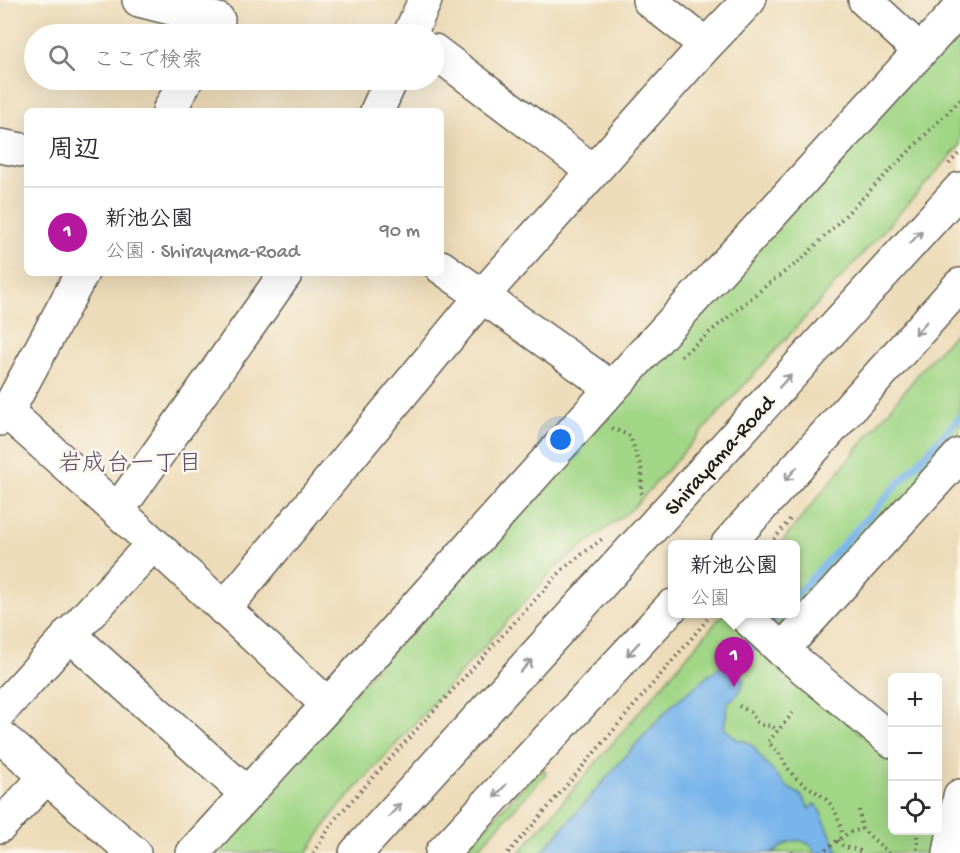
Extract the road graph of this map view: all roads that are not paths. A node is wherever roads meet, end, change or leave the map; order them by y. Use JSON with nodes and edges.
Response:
{"nodes":[{"id":1,"x":139,"y":0,"type":"edge"},
{"id":2,"x":425,"y":0,"type":"edge"},
{"id":3,"x":650,"y":0,"type":"edge"},
{"id":4,"x":749,"y":0,"type":"edge"},
{"id":5,"x":865,"y":0,"type":"edge"},
{"id":6,"x":960,"y":8,"type":"edge"},
{"id":7,"x":218,"y":18,"type":"edge"},
{"id":8,"x":415,"y":24,"type":"edge"},
{"id":9,"x":706,"y":45,"type":"junction"},
{"id":10,"x":920,"y":51,"type":"junction"},
{"id":11,"x":444,"y":59,"type":"edge"},
{"id":12,"x":181,"y":90,"type":"edge"},
{"id":13,"x":386,"y":90,"type":"edge"},
{"id":14,"x":171,"y":108,"type":"edge"},
{"id":15,"x":378,"y":108,"type":"edge"},
{"id":16,"x":0,"y":146,"type":"edge"},
{"id":17,"x":24,"y":150,"type":"edge"},
{"id":18,"x":593,"y":171,"type":"junction"},
{"id":19,"x":952,"y":179,"type":"edge"},
{"id":20,"x":444,"y":269,"type":"edge"},
{"id":21,"x":80,"y":276,"type":"edge"},
{"id":22,"x":284,"y":276,"type":"edge"},
{"id":23,"x":960,"y":285,"type":"edge"},
{"id":24,"x":483,"y":296,"type":"junction"},
{"id":25,"x":612,"y":388,"type":"junction"},
{"id":26,"x":4,"y":416,"type":"edge"},
{"id":27,"x":960,"y":455,"type":"edge"},
{"id":28,"x":118,"y":510,"type":"junction"},
{"id":29,"x":732,"y":540,"type":"edge"},
{"id":30,"x":153,"y":544,"type":"junction"},
{"id":31,"x":224,"y":609,"type":"junction"},
{"id":32,"x":668,"y":610,"type":"edge"},
{"id":33,"x":747,"y":618,"type":"edge"},
{"id":34,"x":69,"y":634,"type":"junction"},
{"id":35,"x":782,"y":650,"type":"junction"},
{"id":36,"x":328,"y":705,"type":"junction"},
{"id":37,"x":0,"y":711,"type":"edge"},
{"id":38,"x":0,"y":736,"type":"edge"},
{"id":39,"x":888,"y":738,"type":"edge"},
{"id":40,"x":47,"y":776,"type":"junction"},
{"id":41,"x":942,"y":781,"type":"edge"},
{"id":42,"x":247,"y":795,"type":"junction"},
{"id":43,"x":960,"y":796,"type":"edge"},
{"id":44,"x":0,"y":826,"type":"edge"},
{"id":45,"x":134,"y":853,"type":"edge"},
{"id":46,"x":193,"y":853,"type":"edge"},
{"id":47,"x":356,"y":853,"type":"edge"},
{"id":48,"x":442,"y":853,"type":"edge"},
{"id":49,"x":950,"y":853,"type":"edge"}],
"edges":[{"from":1,"to":7,"type":"street"},
{"from":2,"to":8,"type":"street"},
{"from":3,"to":9,"type":"street"},
{"from":4,"to":9,"type":"street"},
{"from":5,"to":10,"type":"street"},
{"from":6,"to":10,"type":"street"},
{"from":9,"to":18,"type":"street"},
{"from":10,"to":25,"type":"street"},
{"from":11,"to":18,"type":"street"},
{"from":12,"to":14,"type":"street"},
{"from":13,"to":15,"type":"street"},
{"from":16,"to":17,"type":"street"},
{"from":18,"to":24,"type":"street"},
{"from":47,"to":19,"type":"street","name":"Shirayama-Road","one_way":true},
{"from":20,"to":24,"type":"street"},
{"from":21,"to":26,"type":"street"},
{"from":22,"to":28,"type":"street"},
{"from":23,"to":29,"type":"street","one_way":true},
{"from":24,"to":25,"type":"street"},
{"from":24,"to":31,"type":"street"},
{"from":25,"to":36,"type":"street"},
{"from":26,"to":28,"type":"street"},
{"from":27,"to":35,"type":"street"},
{"from":28,"to":30,"type":"street"},
{"from":30,"to":31,"type":"street"},
{"from":30,"to":34,"type":"street"},
{"from":31,"to":36,"type":"street"},
{"from":32,"to":48,"type":"street","one_way":true},
{"from":33,"to":35,"type":"street"},
{"from":34,"to":37,"type":"street"},
{"from":34,"to":42,"type":"street"},
{"from":35,"to":39,"type":"street"},
{"from":36,"to":42,"type":"street"},
{"from":38,"to":40,"type":"street"},
{"from":40,"to":44,"type":"street"},
{"from":40,"to":45,"type":"street"},
{"from":41,"to":43,"type":"street"},
{"from":42,"to":46,"type":"street"},
{"from":43,"to":49,"type":"street"}]}
